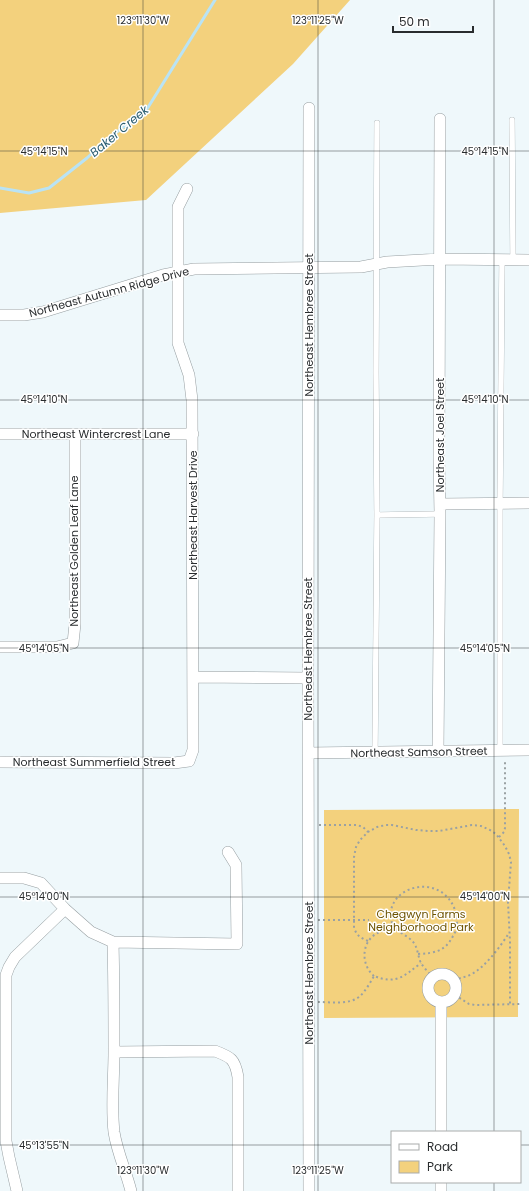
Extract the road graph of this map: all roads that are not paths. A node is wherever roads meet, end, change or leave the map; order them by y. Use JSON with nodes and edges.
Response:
{"nodes":[{"id":1,"x":309,"y":108,"type":"dead end"},
{"id":2,"x":440,"y":119,"type":"dead end"},
{"id":3,"x":512,"y":120,"type":"dead end"},
{"id":4,"x":378,"y":124,"type":"dead end"},
{"id":5,"x":187,"y":189,"type":"dead end"},
{"id":6,"x":440,"y":259,"type":"junction"},
{"id":7,"x":507,"y":260,"type":"junction"},
{"id":8,"x":529,"y":260,"type":"edge"},
{"id":9,"x":377,"y":264,"type":"junction"},
{"id":10,"x":309,"y":268,"type":"junction"},
{"id":11,"x":178,"y":271,"type":"junction"},
{"id":12,"x":0,"y":315,"type":"edge"},
{"id":13,"x":0,"y":434,"type":"edge"},
{"id":14,"x":75,"y":434,"type":"junction"},
{"id":15,"x":193,"y":434,"type":"junction"},
{"id":16,"x":500,"y":503,"type":"junction"},
{"id":17,"x":529,"y":503,"type":"edge"},
{"id":18,"x":440,"y":509,"type":"junction"},
{"id":19,"x":377,"y":514,"type":"junction"},
{"id":20,"x":0,"y":647,"type":"edge"},
{"id":21,"x":193,"y":677,"type":"junction"},
{"id":22,"x":308,"y":678,"type":"junction"},
{"id":23,"x":529,"y":750,"type":"edge"},
{"id":24,"x":502,"y":751,"type":"junction"},
{"id":25,"x":375,"y":752,"type":"junction"},
{"id":26,"x":438,"y":752,"type":"junction"},
{"id":27,"x":308,"y":753,"type":"junction"},
{"id":28,"x":189,"y":761,"type":"joint"},
{"id":29,"x":0,"y":762,"type":"edge"},
{"id":30,"x":228,"y":852,"type":"dead end"},
{"id":31,"x":0,"y":878,"type":"edge"},
{"id":32,"x":64,"y":909,"type":"junction"},
{"id":33,"x":113,"y":942,"type":"junction"},
{"id":34,"x":441,"y":1003,"type":"junction"},
{"id":35,"x":114,"y":1052,"type":"junction"},
{"id":36,"x":3,"y":1075,"type":"edge"},
{"id":37,"x":441,"y":1131,"type":"edge"},
{"id":38,"x":17,"y":1191,"type":"edge"},
{"id":39,"x":131,"y":1191,"type":"edge"},
{"id":40,"x":238,"y":1191,"type":"edge"},
{"id":41,"x":309,"y":1191,"type":"edge"}],
"edges":[{"from":1,"to":10,"type":"street","name":"Northeast Hembree Street"},
{"from":2,"to":6,"type":"street","name":"Northeast Joel Street"},
{"from":3,"to":7,"type":"lane"},
{"from":4,"to":9,"type":"lane"},
{"from":5,"to":11,"type":"street","name":"Northeast Harvest Drive"},
{"from":6,"to":7,"type":"street","name":"Northeast Autumn Ridge Drive"},
{"from":6,"to":9,"type":"street","name":"Northeast Autumn Ridge Drive"},
{"from":6,"to":18,"type":"street","name":"Northeast Joel Street"},
{"from":7,"to":8,"type":"street","name":"Northeast Autumn Ridge Drive"},
{"from":7,"to":16,"type":"lane"},
{"from":9,"to":10,"type":"street","name":"Northeast Autumn Ridge Drive"},
{"from":9,"to":19,"type":"lane"},
{"from":10,"to":11,"type":"street","name":"Northeast Autumn Ridge Drive"},
{"from":10,"to":22,"type":"street","name":"Northeast Hembree Street"},
{"from":11,"to":12,"type":"street","name":"Northeast Autumn Ridge Drive"},
{"from":11,"to":15,"type":"street","name":"Northeast Harvest Drive"},
{"from":13,"to":14,"type":"street","name":"Northeast Wintercrest Lane"},
{"from":14,"to":15,"type":"street","name":"Northeast Wintercrest Lane"},
{"from":14,"to":20,"type":"street","name":"Northeast Golden Leaf Lane"},
{"from":15,"to":21,"type":"street","name":"Northeast Harvest Drive"},
{"from":16,"to":17,"type":"street"},
{"from":16,"to":18,"type":"street"},
{"from":16,"to":24,"type":"lane"},
{"from":18,"to":19,"type":"lane"},
{"from":18,"to":26,"type":"street","name":"Northeast Joel Street"},
{"from":19,"to":25,"type":"lane"},
{"from":21,"to":22,"type":"street"},
{"from":21,"to":28,"type":"street","name":"Northeast Harvest Drive"},
{"from":22,"to":27,"type":"street","name":"Northeast Hembree Street"},
{"from":23,"to":24,"type":"street","name":"Northeast Samson Street"},
{"from":24,"to":26,"type":"street","name":"Northeast Samson Street"},
{"from":25,"to":26,"type":"street","name":"Northeast Samson Street"},
{"from":25,"to":27,"type":"street","name":"Northeast Samson Street"},
{"from":27,"to":41,"type":"street","name":"Northeast Hembree Street"},
{"from":28,"to":29,"type":"street","name":"Northeast Summerfield Street"},
{"from":30,"to":33,"type":"street"},
{"from":31,"to":32,"type":"street"},
{"from":32,"to":33,"type":"street"},
{"from":32,"to":36,"type":"street"},
{"from":33,"to":35,"type":"street"},
{"from":34,"to":34,"type":"street"},
{"from":34,"to":37,"type":"street"},
{"from":35,"to":39,"type":"street"},
{"from":35,"to":40,"type":"street"},
{"from":36,"to":38,"type":"street"}]}
